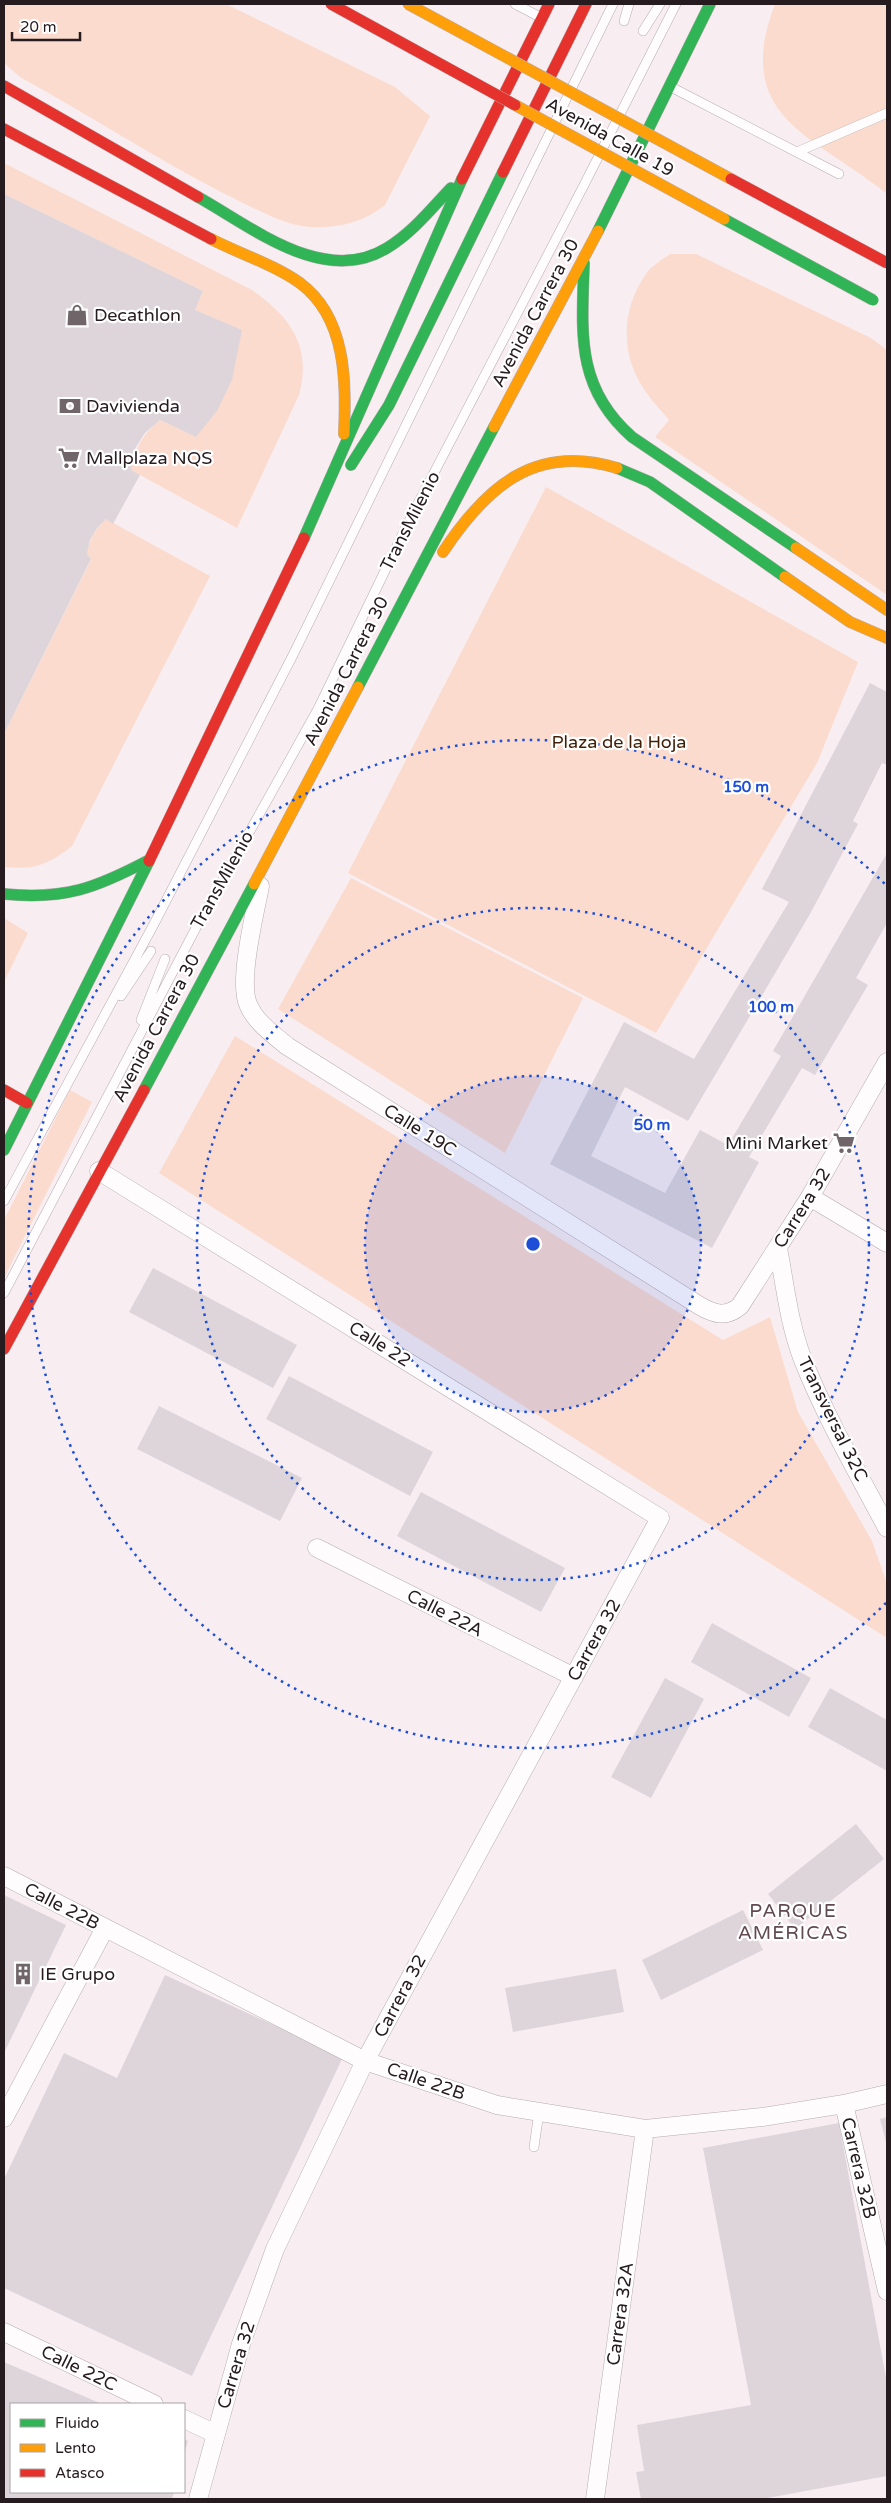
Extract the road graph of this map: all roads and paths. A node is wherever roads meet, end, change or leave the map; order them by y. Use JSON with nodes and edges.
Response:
{"nodes":[{"id":1,"x":331,"y":4,"type":"edge"},
{"id":2,"x":408,"y":4,"type":"edge"},
{"id":3,"x":515,"y":4,"type":"edge"},
{"id":4,"x":549,"y":4,"type":"edge"},
{"id":5,"x":586,"y":4,"type":"edge"},
{"id":6,"x":613,"y":4,"type":"edge"},
{"id":7,"x":629,"y":4,"type":"edge"},
{"id":8,"x":660,"y":4,"type":"edge"},
{"id":9,"x":676,"y":4,"type":"edge"},
{"id":10,"x":710,"y":4,"type":"edge"},
{"id":11,"x":542,"y":18,"type":"junction"},
{"id":12,"x":624,"y":22,"type":"dead end"},
{"id":13,"x":643,"y":31,"type":"dead end"},
{"id":14,"x":4,"y":86,"type":"edge"},
{"id":15,"x":669,"y":86,"type":"junction"},
{"id":16,"x":887,"y":113,"type":"edge"},
{"id":17,"x":4,"y":129,"type":"edge"},
{"id":18,"x":797,"y":152,"type":"junction"},
{"id":19,"x":464,"y":174,"type":"junction"},
{"id":20,"x":839,"y":174,"type":"dead end"},
{"id":21,"x":584,"y":258,"type":"junction"},
{"id":22,"x":887,"y":263,"type":"edge"},
{"id":23,"x":874,"y":300,"type":"dead end"},
{"id":24,"x":343,"y":450,"type":"junction"},
{"id":25,"x":304,"y":540,"type":"junction"},
{"id":26,"x":887,"y":610,"type":"edge"},
{"id":27,"x":390,"y":622,"type":"junction"},
{"id":28,"x":850,"y":622,"type":"junction"},
{"id":29,"x":887,"y":638,"type":"edge"},
{"id":30,"x":887,"y":644,"type":"edge"},
{"id":31,"x":149,"y":860,"type":"junction"},
{"id":32,"x":263,"y":868,"type":"junction"},
{"id":33,"x":4,"y":894,"type":"edge"},
{"id":34,"x":152,"y":951,"type":"dead end"},
{"id":35,"x":165,"y":959,"type":"dead end"},
{"id":36,"x":91,"y":1041,"type":"junction"},
{"id":37,"x":124,"y":1062,"type":"junction"},
{"id":38,"x":887,"y":1062,"type":"edge"},
{"id":39,"x":4,"y":1090,"type":"edge"},
{"id":40,"x":27,"y":1103,"type":"junction"},
{"id":41,"x":4,"y":1150,"type":"edge"},
{"id":42,"x":99,"y":1171,"type":"junction"},
{"id":43,"x":810,"y":1198,"type":"junction"},
{"id":44,"x":4,"y":1201,"type":"edge"},
{"id":45,"x":887,"y":1242,"type":"edge"},
{"id":46,"x":778,"y":1248,"type":"junction"},
{"id":47,"x":4,"y":1293,"type":"edge"},
{"id":48,"x":720,"y":1315,"type":"joint"},
{"id":49,"x":4,"y":1349,"type":"edge"},
{"id":50,"x":660,"y":1518,"type":"joint"},
{"id":51,"x":887,"y":1528,"type":"edge"},
{"id":52,"x":316,"y":1548,"type":"dead end"},
{"id":53,"x":574,"y":1677,"type":"junction"},
{"id":54,"x":4,"y":1876,"type":"edge"},
{"id":55,"x":105,"y":1928,"type":"junction"},
{"id":56,"x":365,"y":2061,"type":"junction"},
{"id":57,"x":887,"y":2094,"type":"edge"},
{"id":58,"x":844,"y":2104,"type":"junction"},
{"id":59,"x":538,"y":2112,"type":"junction"},
{"id":60,"x":4,"y":2118,"type":"edge"},
{"id":61,"x":645,"y":2129,"type":"junction"},
{"id":62,"x":534,"y":2147,"type":"dead end"},
{"id":63,"x":887,"y":2291,"type":"edge"},
{"id":64,"x":4,"y":2332,"type":"edge"},
{"id":65,"x":152,"y":2403,"type":"edge"},
{"id":66,"x":185,"y":2419,"type":"edge"},
{"id":67,"x":216,"y":2434,"type":"junction"},
{"id":68,"x":198,"y":2499,"type":"edge"},
{"id":69,"x":595,"y":2499,"type":"edge"}],
"edges":[{"from":1,"to":23,"type":"main road","name":"Avenida Calle 19","bridge":true},
{"from":2,"to":22,"type":"main road","name":"Avenida Calle 19","bridge":true},
{"from":3,"to":11,"type":"lane"},
{"from":4,"to":11,"type":"main road"},
{"from":5,"to":25,"type":"main road"},
{"from":6,"to":36,"type":"lane"},
{"from":7,"to":12,"type":"lane"},
{"from":8,"to":13,"type":"lane"},
{"from":9,"to":37,"type":"lane","name":"TransMilenio"},
{"from":10,"to":15,"type":"main road","name":"Avenida Carrera 30"},
{"from":11,"to":19,"type":"main road"},
{"from":14,"to":19,"type":"main road"},
{"from":15,"to":18,"type":"lane"},
{"from":15,"to":21,"type":"main road","name":"Avenida Carrera 30"},
{"from":16,"to":18,"type":"lane"},
{"from":17,"to":24,"type":"main road"},
{"from":18,"to":20,"type":"lane"},
{"from":19,"to":24,"type":"main road"},
{"from":21,"to":26,"type":"main road"},
{"from":21,"to":27,"type":"main road","name":"Avenida Carrera 30"},
{"from":24,"to":25,"type":"main road"},
{"from":25,"to":31,"type":"main road"},
{"from":27,"to":28,"type":"main road"},
{"from":27,"to":32,"type":"main road","name":"Avenida Carrera 30"},
{"from":28,"to":29,"type":"main road"},
{"from":28,"to":30,"type":"street"},
{"from":31,"to":33,"type":"main road"},
{"from":31,"to":40,"type":"main road"},
{"from":32,"to":42,"type":"main road","name":"Avenida Carrera 30"},
{"from":32,"to":48,"type":"street","name":"Calle 19C"},
{"from":34,"to":36,"type":"lane"},
{"from":35,"to":37,"type":"lane","name":"TransMilenio"},
{"from":36,"to":44,"type":"lane"},
{"from":37,"to":47,"type":"lane","name":"TransMilenio"},
{"from":38,"to":43,"type":"street","name":"Carrera 32"},
{"from":39,"to":40,"type":"main road"},
{"from":40,"to":41,"type":"main road"},
{"from":42,"to":49,"type":"main road","name":"Avenida Carrera 30"},
{"from":42,"to":50,"type":"street","name":"Calle 22"},
{"from":43,"to":45,"type":"street"},
{"from":43,"to":46,"type":"street","name":"Carrera 32"},
{"from":46,"to":48,"type":"street","name":"Carrera 32"},
{"from":46,"to":51,"type":"street","name":"Transversal 32C"},
{"from":50,"to":53,"type":"street","name":"Carrera 32"},
{"from":52,"to":53,"type":"street","name":"Calle 22A"},
{"from":53,"to":56,"type":"street","name":"Carrera 32"},
{"from":54,"to":55,"type":"street","name":"Calle 22B"},
{"from":55,"to":56,"type":"street","name":"Calle 22B"},
{"from":55,"to":60,"type":"street"},
{"from":56,"to":59,"type":"street","name":"Calle 22B"},
{"from":56,"to":67,"type":"street","name":"Carrera 32"},
{"from":57,"to":58,"type":"street","name":"Calle 22B"},
{"from":58,"to":61,"type":"street","name":"Calle 22B"},
{"from":58,"to":63,"type":"street","name":"Carrera 32B"},
{"from":59,"to":61,"type":"street","name":"Calle 22B"},
{"from":59,"to":62,"type":"lane"},
{"from":61,"to":69,"type":"street","name":"Carrera 32A"},
{"from":64,"to":65,"type":"street","name":"Calle 22C"},
{"from":66,"to":67,"type":"street"},
{"from":67,"to":68,"type":"street","name":"Carrera 32"}]}
